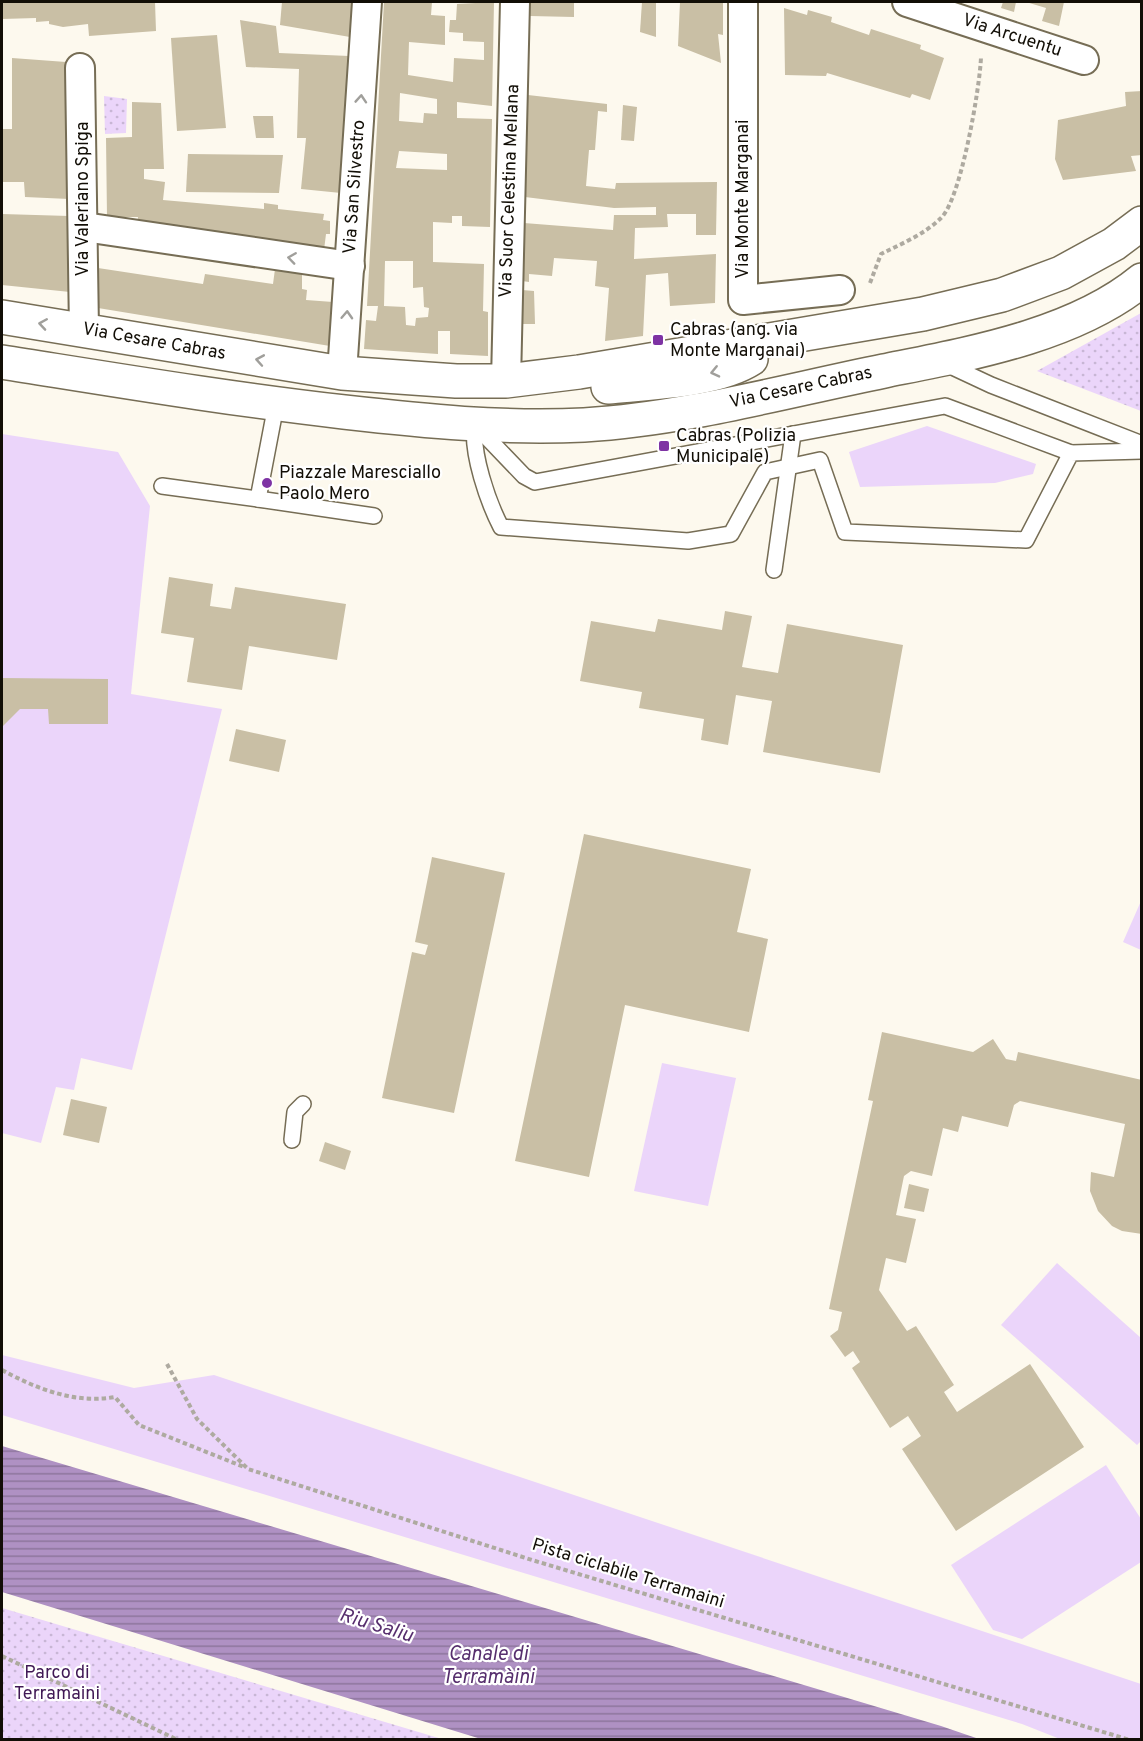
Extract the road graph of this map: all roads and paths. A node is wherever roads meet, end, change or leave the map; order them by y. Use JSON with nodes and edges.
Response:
{"nodes":[{"id":1,"x":367,"y":2,"type":"edge"},
{"id":2,"x":515,"y":2,"type":"edge"},
{"id":3,"x":743,"y":2,"type":"edge"},
{"id":4,"x":906,"y":2,"type":"edge"},
{"id":5,"x":957,"y":9,"type":"edge"},
{"id":6,"x":982,"y":26,"type":"junction"},
{"id":7,"x":1084,"y":60,"type":"dead end"},
{"id":8,"x":80,"y":68,"type":"dead end"},
{"id":9,"x":1142,"y":212,"type":"edge"},
{"id":10,"x":1142,"y":223,"type":"edge"},
{"id":11,"x":84,"y":227,"type":"junction"},
{"id":12,"x":350,"y":266,"type":"junction"},
{"id":13,"x":1142,"y":280,"type":"edge"},
{"id":14,"x":840,"y":290,"type":"dead end"},
{"id":15,"x":1142,"y":295,"type":"edge"},
{"id":16,"x":856,"y":316,"type":"junction"},
{"id":17,"x":2,"y":317,"type":"edge"},
{"id":18,"x":84,"y":330,"type":"junction"},
{"id":19,"x":785,"y":337,"type":"junction"},
{"id":20,"x":2,"y":362,"type":"edge"},
{"id":21,"x":947,"y":364,"type":"junction"},
{"id":22,"x":303,"y":367,"type":"junction"},
{"id":23,"x":343,"y":369,"type":"junction"},
{"id":24,"x":2,"y":370,"type":"edge"},
{"id":25,"x":506,"y":375,"type":"junction"},
{"id":26,"x":283,"y":407,"type":"junction"},
{"id":27,"x":469,"y":429,"type":"junction"},
{"id":28,"x":793,"y":434,"type":"junction"},
{"id":29,"x":1142,"y":444,"type":"edge"},
{"id":30,"x":1142,"y":451,"type":"edge"},
{"id":31,"x":1071,"y":453,"type":"junction"},
{"id":32,"x":788,"y":467,"type":"junction"},
{"id":33,"x":162,"y":486,"type":"dead end"},
{"id":34,"x":258,"y":499,"type":"junction"},
{"id":35,"x":374,"y":516,"type":"dead end"},
{"id":36,"x":774,"y":570,"type":"dead end"},
{"id":37,"x":303,"y":1104,"type":"dead end"},
{"id":38,"x":292,"y":1140,"type":"dead end"},
{"id":39,"x":168,"y":1364,"type":"dead end"},
{"id":40,"x":2,"y":1370,"type":"edge"},
{"id":41,"x":248,"y":1469,"type":"junction"},
{"id":42,"x":2,"y":1656,"type":"edge"},
{"id":43,"x":178,"y":1740,"type":"edge"},
{"id":44,"x":1131,"y":1740,"type":"edge"}],
"edges":[{"from":12,"to":1,"type":"street","name":"Via San Silvestro","one_way":true},
{"from":2,"to":25,"type":"street","name":"Via Suor Celestina Mellana"},
{"from":3,"to":14,"type":"street","name":"Via Monte Marganai"},
{"from":4,"to":5,"type":"street","name":"Via Arcuentu"},
{"from":5,"to":6,"type":"street","name":"Via Arcuentu"},
{"from":6,"to":7,"type":"street","name":"Via Arcuentu"},
{"from":6,"to":16,"type":"path"},
{"from":8,"to":11,"type":"street","name":"Via Valeriano Spiga"},
{"from":9,"to":16,"type":"lane"},
{"from":10,"to":19,"type":"main road","name":"Via Cesare Cabras"},
{"from":12,"to":11,"type":"street","one_way":true},
{"from":11,"to":18,"type":"street","name":"Via Valeriano Spiga"},
{"from":23,"to":12,"type":"street","name":"Via San Silvestro","one_way":true},
{"from":13,"to":21,"type":"main road","name":"Via Cesare Cabras"},
{"from":15,"to":21,"type":"lane"},
{"from":16,"to":25,"type":"lane"},
{"from":18,"to":17,"type":"main road","name":"Via Cesare Cabras","one_way":true},
{"from":22,"to":18,"type":"main road","name":"Via Cesare Cabras","one_way":true},
{"from":19,"to":25,"type":"main road","name":"Via Cesare Cabras"},
{"from":19,"to":27,"type":"main road","name":"Via Cesare Cabras","one_way":true},
{"from":20,"to":26,"type":"main road","name":"Via Cesare Cabras"},
{"from":21,"to":27,"type":"main road","name":"Via Cesare Cabras"},
{"from":21,"to":29,"type":"lane"},
{"from":22,"to":23,"type":"main road","name":"Via Cesare Cabras"},
{"from":22,"to":26,"type":"main road"},
{"from":23,"to":25,"type":"main road","name":"Via Cesare Cabras"},
{"from":24,"to":26,"type":"lane"},
{"from":26,"to":27,"type":"main road","name":"Via Cesare Cabras"},
{"from":26,"to":34,"type":"lane"},
{"from":27,"to":28,"type":"lane"},
{"from":27,"to":32,"type":"lane"},
{"from":28,"to":31,"type":"lane"},
{"from":28,"to":32,"type":"lane"},
{"from":30,"to":31,"type":"lane"},
{"from":31,"to":32,"type":"lane"},
{"from":32,"to":36,"type":"lane"},
{"from":33,"to":34,"type":"lane"},
{"from":34,"to":35,"type":"lane"},
{"from":37,"to":38,"type":"lane"},
{"from":39,"to":41,"type":"path","name":"Pista ciclabile Terramaini"},
{"from":40,"to":41,"type":"path"},
{"from":41,"to":44,"type":"path","name":"Pista ciclabile Terramaini"},
{"from":42,"to":43,"type":"path"}]}
